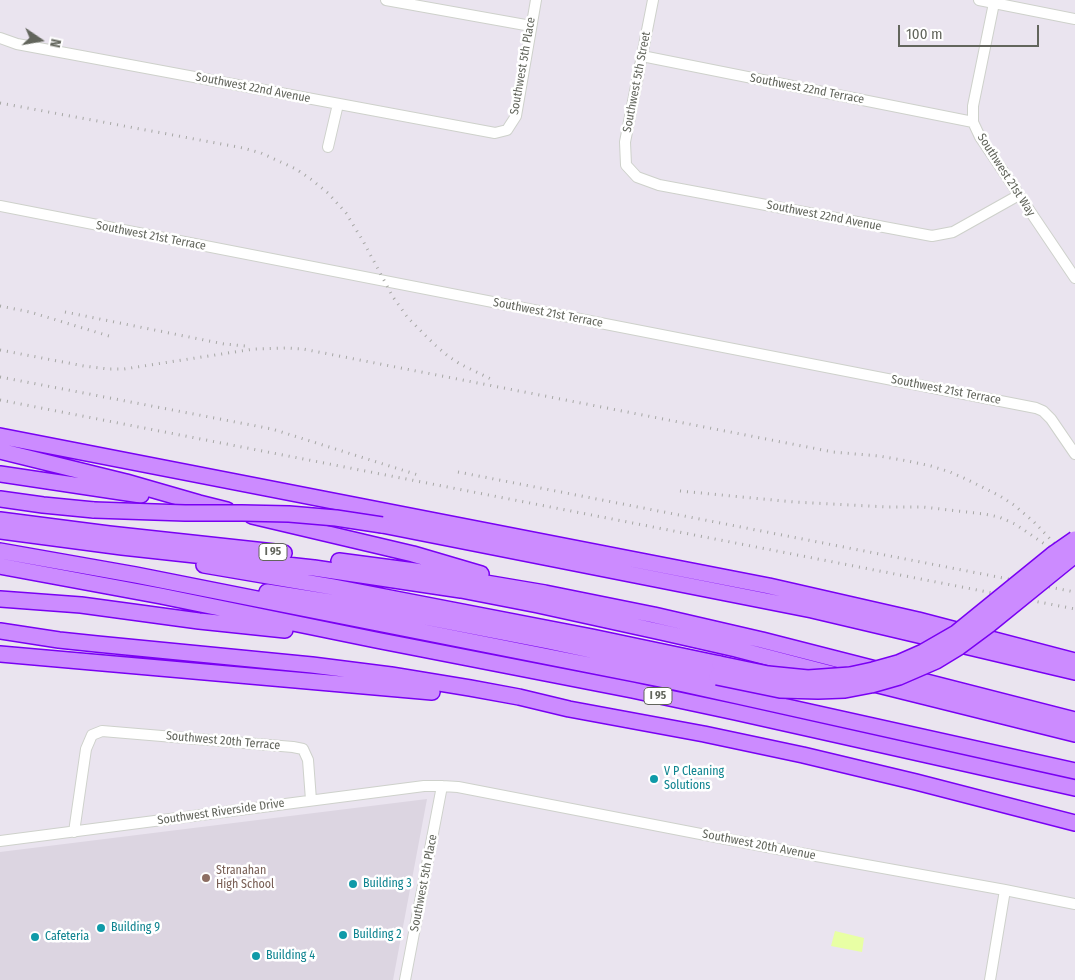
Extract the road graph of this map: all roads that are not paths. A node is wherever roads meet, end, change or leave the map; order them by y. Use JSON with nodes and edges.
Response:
{"nodes":[{"id":1,"x":386,"y":0,"type":"edge"},
{"id":2,"x":536,"y":0,"type":"edge"},
{"id":3,"x":653,"y":0,"type":"edge"},
{"id":4,"x":978,"y":0,"type":"edge"},
{"id":5,"x":994,"y":3,"type":"junction"},
{"id":6,"x":1075,"y":19,"type":"edge"},
{"id":7,"x":531,"y":26,"type":"junction"},
{"id":8,"x":0,"y":38,"type":"edge"},
{"id":9,"x":642,"y":56,"type":"junction"},
{"id":10,"x":338,"y":104,"type":"junction"},
{"id":11,"x":973,"y":122,"type":"junction"},
{"id":12,"x":507,"y":130,"type":"joint"},
{"id":13,"x":328,"y":147,"type":"dead end"},
{"id":14,"x":626,"y":165,"type":"joint"},
{"id":15,"x":1019,"y":195,"type":"junction"},
{"id":16,"x":0,"y":206,"type":"edge"},
{"id":17,"x":1075,"y":278,"type":"edge"},
{"id":18,"x":0,"y":436,"type":"edge"},
{"id":19,"x":0,"y":451,"type":"edge"},
{"id":20,"x":1075,"y":454,"type":"edge"},
{"id":21,"x":0,"y":474,"type":"edge"},
{"id":22,"x":0,"y":499,"type":"edge"},
{"id":23,"x":199,"y":504,"type":"junction"},
{"id":24,"x":0,"y":520,"type":"edge"},
{"id":25,"x":0,"y":531,"type":"edge"},
{"id":26,"x":39,"y":536,"type":"junction"},
{"id":27,"x":1075,"y":539,"type":"edge"},
{"id":28,"x":0,"y":551,"type":"edge"},
{"id":29,"x":1075,"y":555,"type":"edge"},
{"id":30,"x":0,"y":566,"type":"edge"},
{"id":31,"x":136,"y":575,"type":"junction"},
{"id":32,"x":545,"y":593,"type":"junction"},
{"id":33,"x":0,"y":599,"type":"edge"},
{"id":34,"x":0,"y":631,"type":"edge"},
{"id":35,"x":376,"y":640,"type":"junction"},
{"id":36,"x":0,"y":654,"type":"edge"},
{"id":37,"x":1075,"y":661,"type":"edge"},
{"id":38,"x":719,"y":670,"type":"junction"},
{"id":39,"x":1075,"y":672,"type":"edge"},
{"id":40,"x":570,"y":709,"type":"junction"},
{"id":41,"x":1075,"y":720,"type":"edge"},
{"id":42,"x":1075,"y":734,"type":"edge"},
{"id":43,"x":1075,"y":772,"type":"edge"},
{"id":44,"x":442,"y":786,"type":"junction"},
{"id":45,"x":1075,"y":788,"type":"edge"},
{"id":46,"x":312,"y":800,"type":"junction"},
{"id":47,"x":1075,"y":823,"type":"edge"},
{"id":48,"x":74,"y":832,"type":"junction"},
{"id":49,"x":0,"y":841,"type":"edge"},
{"id":50,"x":1005,"y":890,"type":"junction"},
{"id":51,"x":1075,"y":904,"type":"edge"},
{"id":52,"x":405,"y":980,"type":"edge"},
{"id":53,"x":990,"y":980,"type":"edge"}],
"edges":[{"from":1,"to":7,"type":"street"},
{"from":2,"to":7,"type":"street","name":"Southwest 5th Place"},
{"from":3,"to":9,"type":"street","name":"Southwest 5th Street"},
{"from":4,"to":5,"type":"street"},
{"from":5,"to":6,"type":"street"},
{"from":5,"to":11,"type":"street","name":"Southwest 21st Way"},
{"from":7,"to":12,"type":"street","name":"Southwest 5th Place"},
{"from":8,"to":10,"type":"street","name":"Southwest 22nd Avenue"},
{"from":9,"to":11,"type":"street","name":"Southwest 22nd Terrace"},
{"from":9,"to":14,"type":"street","name":"Southwest 5th Street"},
{"from":10,"to":12,"type":"street","name":"Southwest 22nd Avenue"},
{"from":10,"to":13,"type":"street"},
{"from":11,"to":15,"type":"street","name":"Southwest 21st Way"},
{"from":14,"to":15,"type":"street","name":"Southwest 22nd Avenue"},
{"from":15,"to":17,"type":"street","name":"Southwest 21st Way"},
{"from":16,"to":20,"type":"street","name":"Southwest 21st Terrace"},
{"from":18,"to":37,"type":"highway"},
{"from":19,"to":23,"type":"highway"},
{"from":21,"to":23,"type":"highway"},
{"from":22,"to":39,"type":"highway","bridge":true},
{"from":23,"to":32,"type":"highway"},
{"from":24,"to":32,"type":"highway","number":"I 95"},
{"from":25,"to":26,"type":"highway"},
{"from":26,"to":38,"type":"highway"},
{"from":26,"to":42,"type":"highway"},
{"from":27,"to":38,"type":"highway","bridge":true},
{"from":28,"to":31,"type":"highway"},
{"from":29,"to":38,"type":"highway","bridge":true},
{"from":30,"to":35,"type":"highway","number":"I 95"},
{"from":31,"to":38,"type":"highway"},
{"from":31,"to":43,"type":"highway"},
{"from":32,"to":41,"type":"highway","number":"I 95"},
{"from":33,"to":35,"type":"highway"},
{"from":34,"to":40,"type":"highway"},
{"from":35,"to":45,"type":"highway","number":"I 95"},
{"from":36,"to":40,"type":"highway"},
{"from":40,"to":47,"type":"highway"},
{"from":44,"to":46,"type":"street","name":"Southwest Riverside Drive"},
{"from":44,"to":50,"type":"street","name":"Southwest 20th Avenue"},
{"from":44,"to":52,"type":"street","name":"Southwest 5th Place"},
{"from":46,"to":48,"type":"street","name":"Southwest Riverside Drive"},
{"from":46,"to":48,"type":"street","name":"Southwest 20th Terrace"},
{"from":48,"to":49,"type":"street","name":"Southwest Riverside Drive"},
{"from":50,"to":51,"type":"street","name":"Southwest 20th Avenue"},
{"from":50,"to":53,"type":"street"}]}
